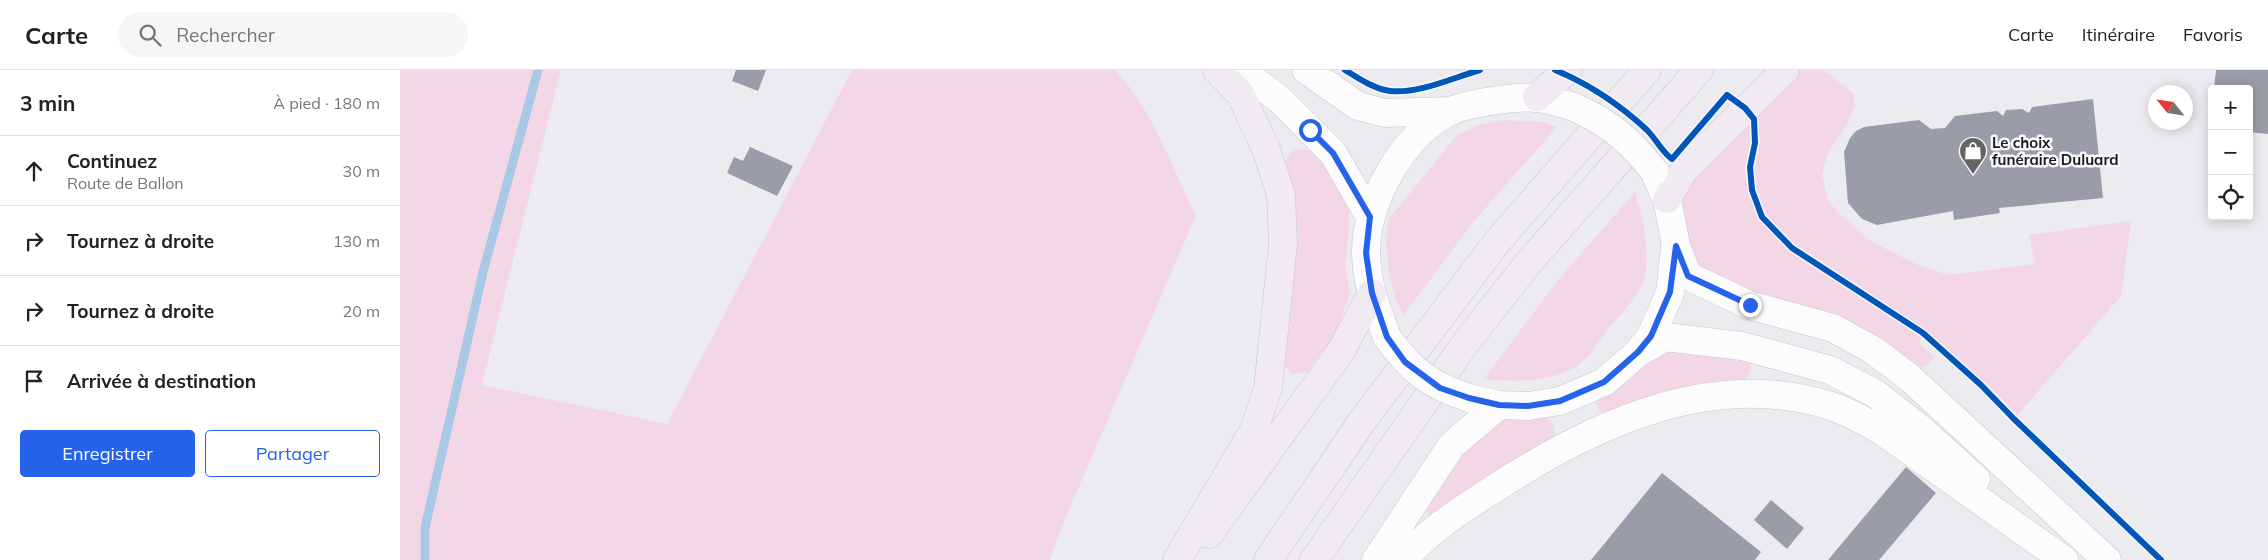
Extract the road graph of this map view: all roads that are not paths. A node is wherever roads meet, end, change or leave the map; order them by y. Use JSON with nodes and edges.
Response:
{"nodes":[{"id":1,"x":1218,"y":70,"type":"edge"},
{"id":2,"x":1241,"y":70,"type":"edge"},
{"id":3,"x":1306,"y":70,"type":"edge"},
{"id":4,"x":1568,"y":70,"type":"edge"},
{"id":5,"x":1647,"y":70,"type":"edge"},
{"id":6,"x":1699,"y":70,"type":"edge"},
{"id":7,"x":1785,"y":70,"type":"edge"},
{"id":8,"x":1537,"y":97,"type":"junction"},
{"id":9,"x":1451,"y":111,"type":"junction"},
{"id":10,"x":1667,"y":199,"type":"junction"},
{"id":11,"x":1370,"y":217,"type":"junction"},
{"id":12,"x":1676,"y":246,"type":"junction"},
{"id":13,"x":1372,"y":293,"type":"junction"},
{"id":14,"x":1638,"y":352,"type":"junction"},
{"id":15,"x":1499,"y":405,"type":"junction"},
{"id":16,"x":1177,"y":560,"type":"edge"},
{"id":17,"x":1191,"y":560,"type":"edge"},
{"id":18,"x":1268,"y":560,"type":"edge"},
{"id":19,"x":1314,"y":560,"type":"edge"},
{"id":20,"x":1376,"y":560,"type":"edge"},
{"id":21,"x":1404,"y":560,"type":"edge"},
{"id":22,"x":2065,"y":560,"type":"edge"},
{"id":23,"x":2107,"y":560,"type":"edge"}],
"edges":[{"from":1,"to":16,"type":"highway"},
{"from":2,"to":11,"type":"main road"},
{"from":3,"to":9,"type":"main road"},
{"from":4,"to":8,"type":"highway"},
{"from":5,"to":18,"type":"highway"},
{"from":6,"to":19,"type":"highway"},
{"from":7,"to":10,"type":"highway"},
{"from":8,"to":9,"type":"main road"},
{"from":8,"to":10,"type":"main road","bridge":true},
{"from":9,"to":11,"type":"main road"},
{"from":10,"to":12,"type":"main road"},
{"from":11,"to":13,"type":"main road"},
{"from":12,"to":14,"type":"main road"},
{"from":12,"to":23,"type":"main road"},
{"from":13,"to":15,"type":"main road","bridge":true},
{"from":13,"to":17,"type":"highway"},
{"from":14,"to":15,"type":"main road"},
{"from":14,"to":22,"type":"main road"},
{"from":15,"to":20,"type":"main road"},
{"from":21,"to":22,"type":"main road"}]}
